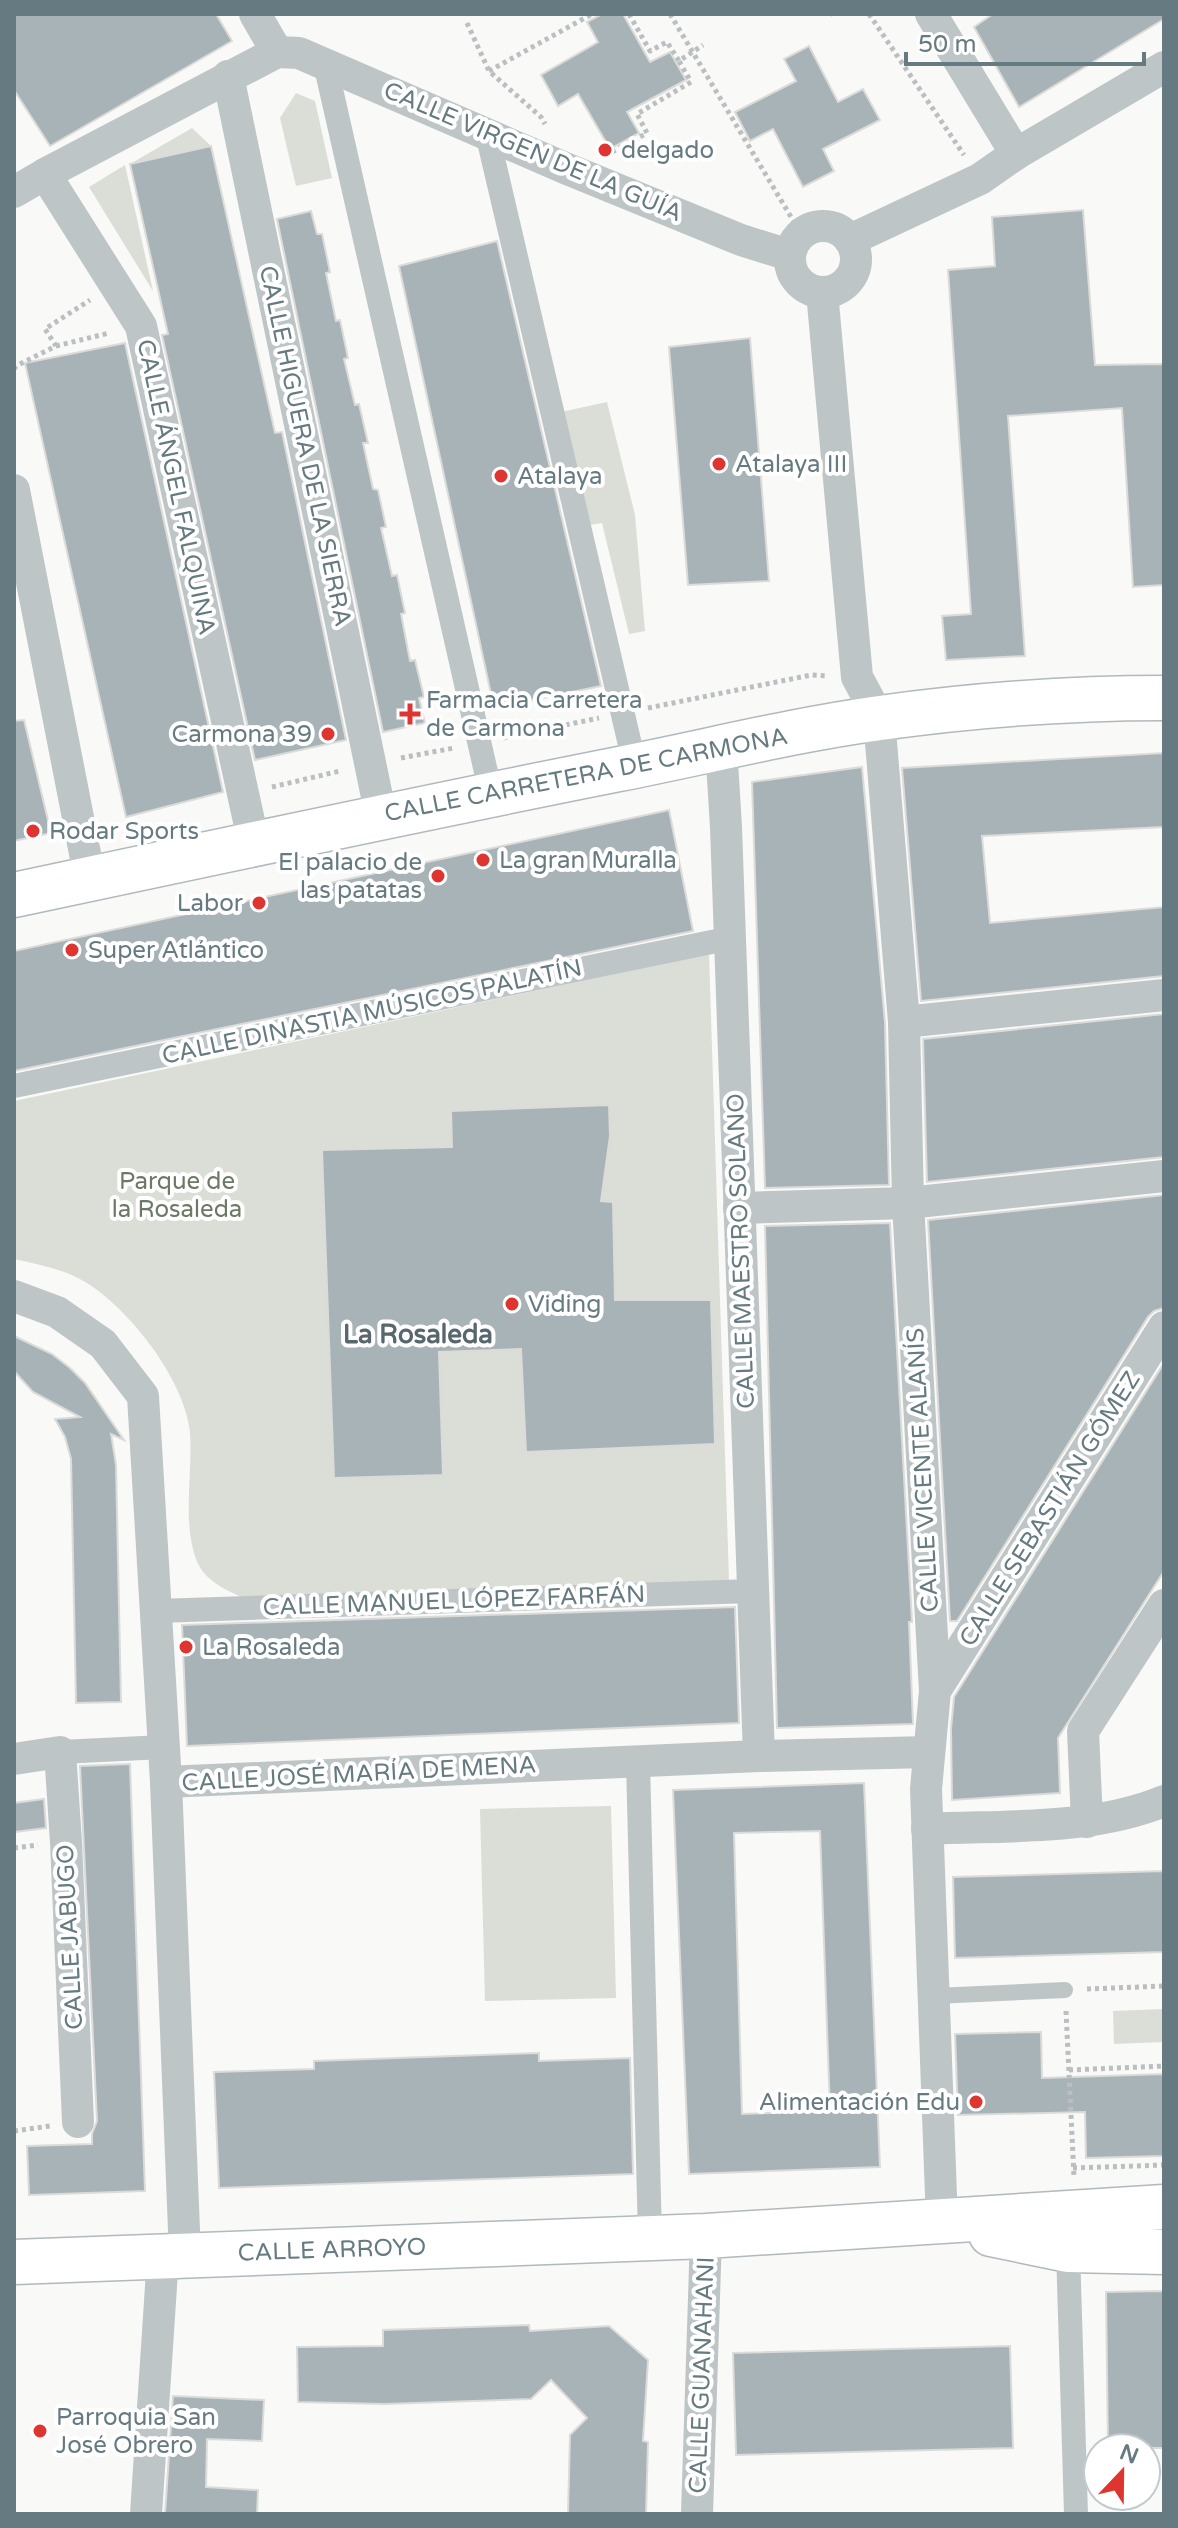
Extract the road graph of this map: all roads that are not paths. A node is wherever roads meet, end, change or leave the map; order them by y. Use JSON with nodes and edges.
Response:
{"nodes":[{"id":1,"x":255,"y":14,"type":"edge"},
{"id":2,"x":931,"y":14,"type":"edge"},
{"id":3,"x":277,"y":52,"type":"junction"},
{"id":4,"x":325,"y":63,"type":"junction"},
{"id":5,"x":1164,"y":67,"type":"edge"},
{"id":6,"x":228,"y":76,"type":"junction"},
{"id":7,"x":487,"y":133,"type":"junction"},
{"id":8,"x":1016,"y":154,"type":"junction"},
{"id":9,"x":45,"y":174,"type":"junction"},
{"id":10,"x":14,"y":192,"type":"edge"},
{"id":11,"x":850,"y":240,"type":"junction"},
{"id":12,"x":795,"y":244,"type":"junction"},
{"id":13,"x":822,"y":292,"type":"junction"},
{"id":14,"x":14,"y":490,"type":"edge"},
{"id":15,"x":1164,"y":698,"type":"edge"},
{"id":16,"x":879,"y":718,"type":"junction"},
{"id":17,"x":721,"y":746,"type":"junction"},
{"id":18,"x":635,"y":766,"type":"junction"},
{"id":19,"x":491,"y":794,"type":"junction"},
{"id":20,"x":381,"y":816,"type":"junction"},
{"id":21,"x":254,"y":844,"type":"junction"},
{"id":22,"x":90,"y":879,"type":"junction"},
{"id":23,"x":14,"y":895,"type":"edge"},
{"id":24,"x":731,"y":938,"type":"junction"},
{"id":25,"x":1164,"y":995,"type":"edge"},
{"id":26,"x":904,"y":1022,"type":"junction"},
{"id":27,"x":14,"y":1086,"type":"edge"},
{"id":28,"x":1164,"y":1176,"type":"edge"},
{"id":29,"x":908,"y":1203,"type":"junction"},
{"id":30,"x":739,"y":1208,"type":"junction"},
{"id":31,"x":14,"y":1296,"type":"edge"},
{"id":32,"x":1164,"y":1327,"type":"edge"},
{"id":33,"x":752,"y":1591,"type":"junction"},
{"id":34,"x":1164,"y":1605,"type":"edge"},
{"id":35,"x":156,"y":1611,"type":"junction"},
{"id":36,"x":935,"y":1691,"type":"junction"},
{"id":37,"x":164,"y":1747,"type":"junction"},
{"id":38,"x":60,"y":1752,"type":"junction"},
{"id":39,"x":929,"y":1752,"type":"junction"},
{"id":40,"x":759,"y":1756,"type":"junction"},
{"id":41,"x":14,"y":1759,"type":"edge"},
{"id":42,"x":638,"y":1762,"type":"junction"},
{"id":43,"x":166,"y":1782,"type":"junction"},
{"id":44,"x":1164,"y":1801,"type":"edge"},
{"id":45,"x":1087,"y":1822,"type":"junction"},
{"id":46,"x":927,"y":1829,"type":"junction"},
{"id":47,"x":1065,"y":1990,"type":"road end"},
{"id":48,"x":934,"y":1996,"type":"junction"},
{"id":49,"x":78,"y":2122,"type":"dead end"},
{"id":50,"x":1164,"y":2207,"type":"edge"},
{"id":51,"x":942,"y":2223,"type":"junction"},
{"id":52,"x":1072,"y":2232,"type":"junction"},
{"id":53,"x":706,"y":2236,"type":"junction"},
{"id":54,"x":650,"y":2238,"type":"junction"},
{"id":55,"x":1164,"y":2252,"type":"edge"},
{"id":56,"x":174,"y":2256,"type":"junction"},
{"id":57,"x":14,"y":2262,"type":"edge"},
{"id":58,"x":146,"y":2514,"type":"edge"},
{"id":59,"x":697,"y":2514,"type":"edge"},
{"id":60,"x":1076,"y":2514,"type":"edge"}],
"edges":[{"from":1,"to":3,"type":"street"},
{"from":2,"to":8,"type":"street"},
{"from":3,"to":4,"type":"street","name":"CALLE VIRGEN DE LA GUÍA"},
{"from":3,"to":6,"type":"street"},
{"from":4,"to":7,"type":"street","name":"CALLE VIRGEN DE LA GUÍA"},
{"from":4,"to":19,"type":"street"},
{"from":5,"to":8,"type":"street"},
{"from":6,"to":9,"type":"street"},
{"from":6,"to":20,"type":"street","name":"CALLE HIGUERA DE LA SIERRA"},
{"from":7,"to":12,"type":"street","name":"CALLE VIRGEN DE LA GUÍA"},
{"from":7,"to":18,"type":"street"},
{"from":8,"to":11,"type":"street"},
{"from":9,"to":10,"type":"street"},
{"from":9,"to":21,"type":"street","name":"CALLE ÁNGEL FALQUINA"},
{"from":11,"to":12,"type":"street"},
{"from":11,"to":13,"type":"street"},
{"from":12,"to":13,"type":"street"},
{"from":13,"to":16,"type":"street"},
{"from":14,"to":22,"type":"street"},
{"from":15,"to":16,"type":"main road","name":"CALLE CARRETERA DE CARMONA"},
{"from":16,"to":17,"type":"main road","name":"CALLE CARRETERA DE CARMONA"},
{"from":16,"to":26,"type":"street","name":"CALLE VICENTE ALANÍS"},
{"from":17,"to":18,"type":"main road","name":"CALLE CARRETERA DE CARMONA"},
{"from":17,"to":24,"type":"street","name":"CALLE MAESTRO SOLANO"},
{"from":18,"to":19,"type":"main road","name":"CALLE CARRETERA DE CARMONA"},
{"from":19,"to":20,"type":"main road","name":"CALLE CARRETERA DE CARMONA"},
{"from":20,"to":21,"type":"main road","name":"CALLE CARRETERA DE CARMONA"},
{"from":21,"to":22,"type":"main road","name":"CALLE CARRETERA DE CARMONA"},
{"from":22,"to":23,"type":"main road","name":"CALLE CARRETERA DE CARMONA"},
{"from":24,"to":27,"type":"street","name":"CALLE DINASTIA MÚSICOS PALATÍN"},
{"from":24,"to":30,"type":"street","name":"CALLE MAESTRO SOLANO"},
{"from":25,"to":26,"type":"street"},
{"from":26,"to":29,"type":"street","name":"CALLE VICENTE ALANÍS"},
{"from":28,"to":29,"type":"street"},
{"from":29,"to":30,"type":"street"},
{"from":29,"to":36,"type":"street","name":"CALLE VICENTE ALANÍS"},
{"from":30,"to":33,"type":"street","name":"CALLE MAESTRO SOLANO"},
{"from":31,"to":35,"type":"street"},
{"from":32,"to":36,"type":"street","name":"CALLE SEBASTIÁN GÓMEZ"},
{"from":33,"to":35,"type":"street","name":"CALLE MANUEL LÓPEZ FARFÁN"},
{"from":33,"to":40,"type":"street","name":"CALLE MAESTRO SOLANO"},
{"from":34,"to":45,"type":"street"},
{"from":35,"to":37,"type":"street"},
{"from":36,"to":39,"type":"street","name":"CALLE VICENTE ALANÍS"},
{"from":37,"to":38,"type":"street"},
{"from":37,"to":43,"type":"street"},
{"from":38,"to":41,"type":"street"},
{"from":38,"to":49,"type":"street","name":"CALLE JABUGO"},
{"from":39,"to":40,"type":"street","name":"CALLE JOSÉ MARÍA DE MENA"},
{"from":39,"to":46,"type":"street","name":"CALLE VICENTE ALANÍS"},
{"from":40,"to":42,"type":"street","name":"CALLE JOSÉ MARÍA DE MENA"},
{"from":42,"to":43,"type":"street","name":"CALLE JOSÉ MARÍA DE MENA"},
{"from":42,"to":54,"type":"street"},
{"from":43,"to":56,"type":"street","name":"CALLE JOSÉ MARÍA DE MENA"},
{"from":44,"to":45,"type":"street"},
{"from":45,"to":46,"type":"street"},
{"from":46,"to":48,"type":"street","name":"CALLE VICENTE ALANÍS"},
{"from":47,"to":48,"type":"lane"},
{"from":48,"to":51,"type":"street","name":"CALLE VICENTE ALANÍS"},
{"from":50,"to":52,"type":"main road"},
{"from":51,"to":52,"type":"main road","name":"CALLE ARROYO"},
{"from":51,"to":53,"type":"main road","name":"CALLE ARROYO"},
{"from":52,"to":55,"type":"main road"},
{"from":52,"to":60,"type":"street"},
{"from":53,"to":54,"type":"main road","name":"CALLE ARROYO"},
{"from":53,"to":59,"type":"street","name":"CALLE GUANAHANI"},
{"from":54,"to":56,"type":"main road","name":"CALLE ARROYO"},
{"from":56,"to":57,"type":"main road","name":"CALLE ARROYO"},
{"from":56,"to":58,"type":"street","name":"CALLE JOSÉ MARÍA DE MENA"}]}
